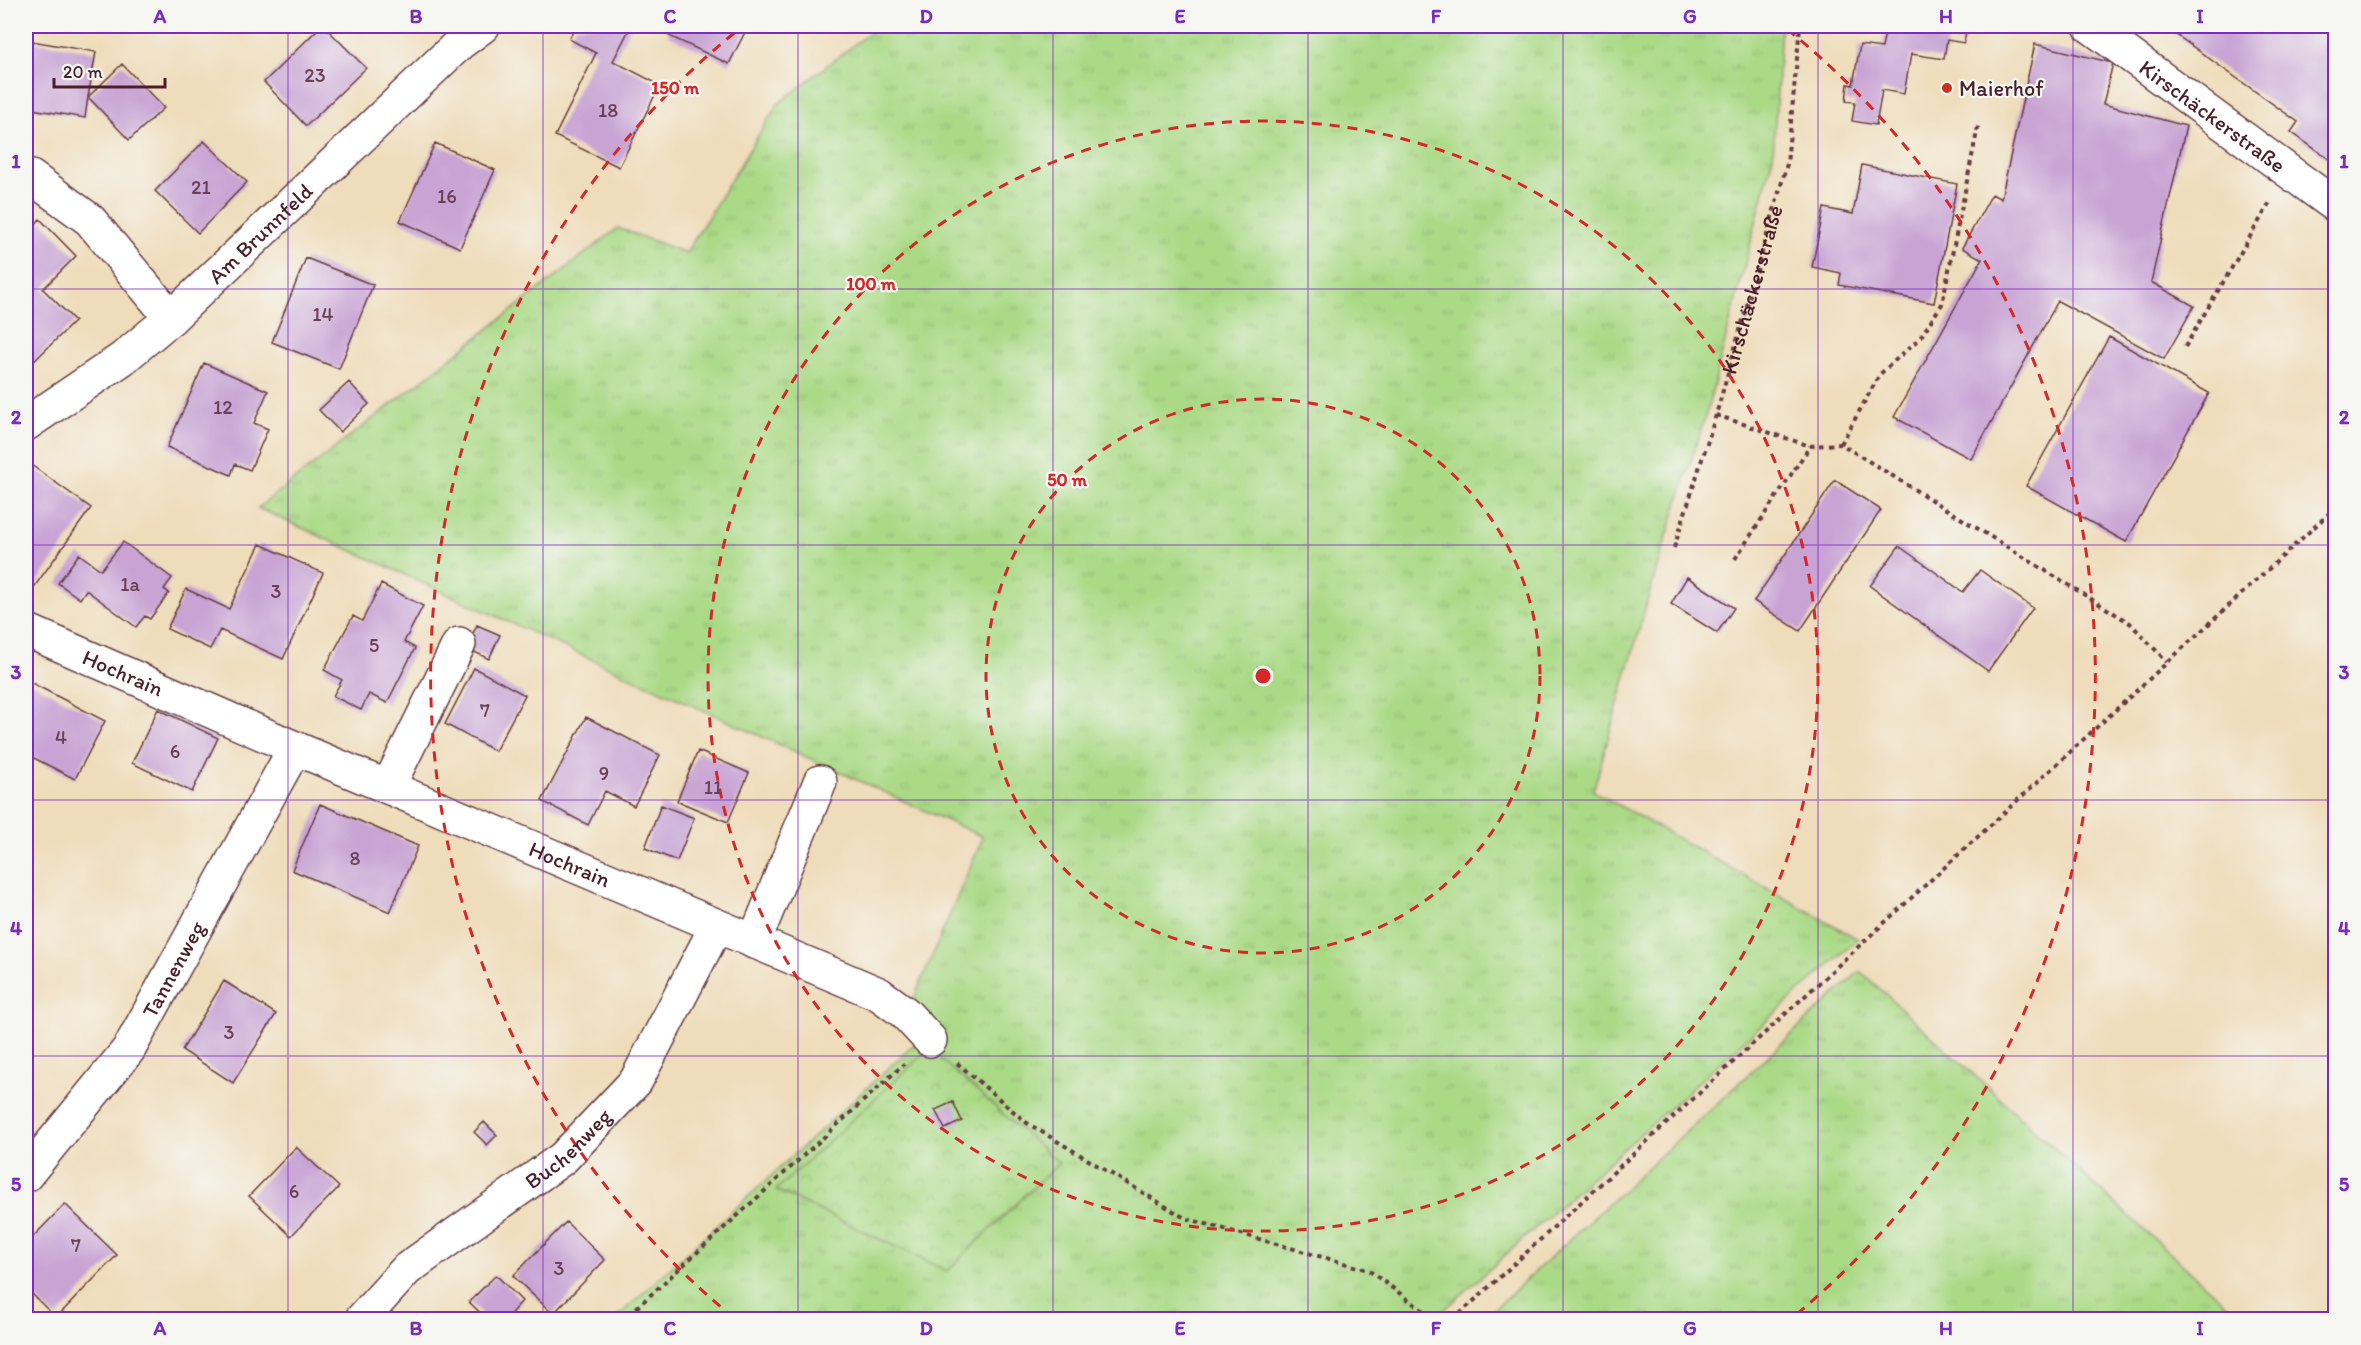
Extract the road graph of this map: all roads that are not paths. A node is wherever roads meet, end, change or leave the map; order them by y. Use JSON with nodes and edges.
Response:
{"nodes":[{"id":1,"x":2096,"y":27,"type":"edge"},
{"id":2,"x":461,"y":31,"type":"edge"},
{"id":3,"x":26,"y":176,"type":"edge"},
{"id":4,"x":2336,"y":206,"type":"edge"},
{"id":5,"x":171,"y":318,"type":"junction"},
{"id":6,"x":26,"y":424,"type":"edge"},
{"id":7,"x":26,"y":630,"type":"edge"},
{"id":8,"x":459,"y":644,"type":"dead end"},
{"id":9,"x":295,"y":748,"type":"junction"},
{"id":10,"x":820,"y":782,"type":"dead end"},
{"id":11,"x":388,"y":787,"type":"junction"},
{"id":12,"x":716,"y":927,"type":"junction"},
{"id":13,"x":754,"y":942,"type":"junction"},
{"id":14,"x":930,"y":1040,"type":"road end"},
{"id":15,"x":26,"y":1176,"type":"edge"},
{"id":16,"x":361,"y":1320,"type":"edge"}],
"edges":[{"from":1,"to":4,"type":"street","name":"Kirschäckerstraße"},
{"from":2,"to":5,"type":"street","name":"Am Brunnfeld"},
{"from":3,"to":5,"type":"street"},
{"from":5,"to":6,"type":"street","name":"Am Brunnfeld"},
{"from":7,"to":9,"type":"street","name":"Hochrain"},
{"from":8,"to":11,"type":"street"},
{"from":9,"to":11,"type":"street","name":"Hochrain"},
{"from":9,"to":15,"type":"street","name":"Tannenweg"},
{"from":10,"to":13,"type":"street"},
{"from":11,"to":12,"type":"street","name":"Hochrain"},
{"from":12,"to":13,"type":"street","name":"Hochrain"},
{"from":12,"to":16,"type":"street","name":"Buchenweg"},
{"from":13,"to":14,"type":"street","name":"Hochrain"}]}
